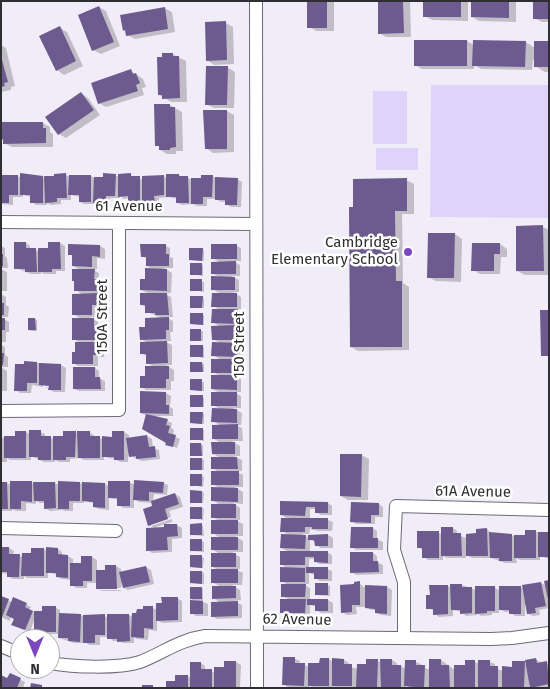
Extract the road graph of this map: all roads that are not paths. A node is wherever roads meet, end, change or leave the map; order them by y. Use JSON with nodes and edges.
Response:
{"nodes":[{"id":1,"x":256,"y":1,"type":"edge"},
{"id":2,"x":1,"y":222,"type":"edge"},
{"id":3,"x":119,"y":223,"type":"junction"},
{"id":4,"x":256,"y":224,"type":"junction"},
{"id":5,"x":1,"y":411,"type":"edge"},
{"id":6,"x":549,"y":510,"type":"edge"},
{"id":7,"x":1,"y":528,"type":"edge"},
{"id":8,"x":116,"y":531,"type":"dead end"},
{"id":9,"x":549,"y":633,"type":"edge"},
{"id":10,"x":257,"y":636,"type":"junction"},
{"id":11,"x":404,"y":638,"type":"junction"},
{"id":12,"x":60,"y":665,"type":"edge"},
{"id":13,"x":257,"y":688,"type":"edge"}],
"edges":[{"from":1,"to":4,"type":"street","name":"150 Street"},
{"from":2,"to":3,"type":"street","name":"61 Avenue"},
{"from":3,"to":4,"type":"street","name":"61 Avenue"},
{"from":3,"to":5,"type":"street","name":"150A Street"},
{"from":4,"to":10,"type":"street","name":"150 Street"},
{"from":6,"to":11,"type":"street","name":"61A Avenue"},
{"from":7,"to":8,"type":"street"},
{"from":9,"to":11,"type":"street","name":"62 Avenue"},
{"from":10,"to":11,"type":"street","name":"62 Avenue"},
{"from":10,"to":12,"type":"street","name":"62 Avenue"},
{"from":10,"to":13,"type":"street","name":"150 Street"}]}
